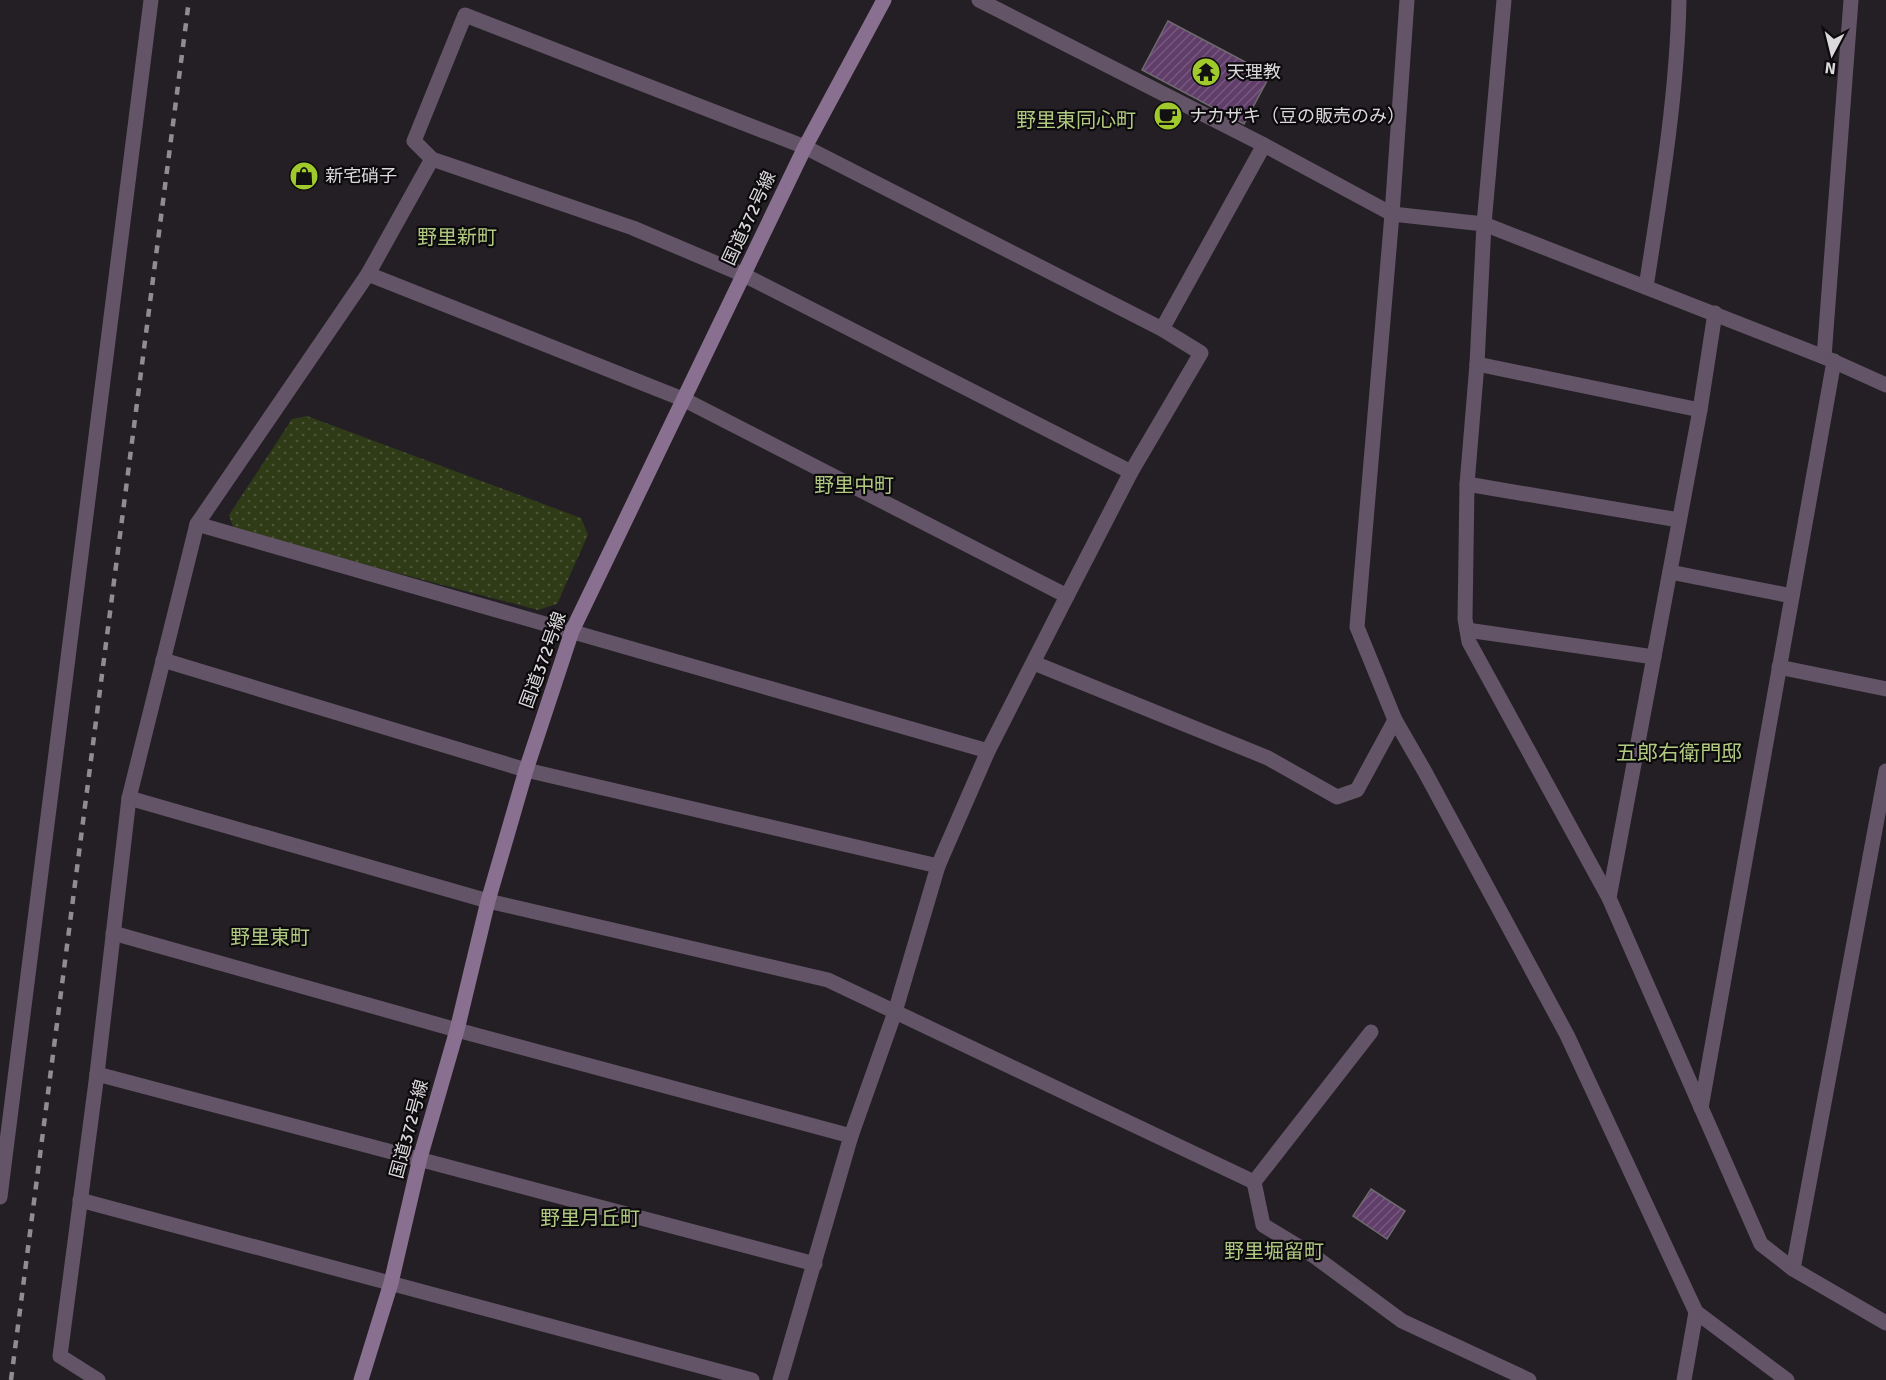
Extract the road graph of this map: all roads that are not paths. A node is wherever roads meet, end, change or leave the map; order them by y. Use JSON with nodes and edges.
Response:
{"nodes":[{"id":1,"x":151,"y":0,"type":"edge"},
{"id":2,"x":884,"y":0,"type":"edge"},
{"id":3,"x":979,"y":0,"type":"edge"},
{"id":4,"x":1407,"y":0,"type":"edge"},
{"id":5,"x":1504,"y":0,"type":"edge"},
{"id":6,"x":1679,"y":0,"type":"edge"},
{"id":7,"x":1851,"y":0,"type":"edge"},
{"id":8,"x":1264,"y":145,"type":"junction"},
{"id":9,"x":805,"y":147,"type":"junction"},
{"id":10,"x":432,"y":159,"type":"junction"},
{"id":11,"x":1392,"y":214,"type":"junction"},
{"id":12,"x":1484,"y":224,"type":"junction"},
{"id":13,"x":368,"y":274,"type":"junction"},
{"id":14,"x":744,"y":275,"type":"junction"},
{"id":15,"x":1647,"y":286,"type":"junction"},
{"id":16,"x":1715,"y":313,"type":"junction"},
{"id":17,"x":1162,"y":329,"type":"junction"},
{"id":18,"x":1829,"y":359,"type":"junction"},
{"id":19,"x":1477,"y":364,"type":"junction"},
{"id":20,"x":1886,"y":386,"type":"edge"},
{"id":21,"x":685,"y":400,"type":"junction"},
{"id":22,"x":1700,"y":410,"type":"junction"},
{"id":23,"x":1131,"y":472,"type":"junction"},
{"id":24,"x":1467,"y":484,"type":"junction"},
{"id":25,"x":1679,"y":520,"type":"junction"},
{"id":26,"x":197,"y":524,"type":"junction"},
{"id":27,"x":1670,"y":572,"type":"junction"},
{"id":28,"x":1067,"y":596,"type":"junction"},
{"id":29,"x":1792,"y":596,"type":"junction"},
{"id":30,"x":1467,"y":630,"type":"junction"},
{"id":31,"x":572,"y":631,"type":"junction"},
{"id":32,"x":1654,"y":657,"type":"junction"},
{"id":33,"x":163,"y":660,"type":"junction"},
{"id":34,"x":1034,"y":663,"type":"junction"},
{"id":35,"x":1779,"y":667,"type":"junction"},
{"id":36,"x":1886,"y":689,"type":"edge"},
{"id":37,"x":1395,"y":720,"type":"junction"},
{"id":38,"x":987,"y":751,"type":"junction"},
{"id":39,"x":526,"y":770,"type":"junction"},
{"id":40,"x":1886,"y":771,"type":"edge"},
{"id":41,"x":129,"y":798,"type":"junction"},
{"id":42,"x":938,"y":866,"type":"junction"},
{"id":43,"x":1609,"y":898,"type":"junction"},
{"id":44,"x":488,"y":901,"type":"junction"},
{"id":45,"x":113,"y":933,"type":"junction"},
{"id":46,"x":895,"y":1012,"type":"junction"},
{"id":47,"x":457,"y":1029,"type":"junction"},
{"id":48,"x":1371,"y":1032,"type":"dead end"},
{"id":49,"x":97,"y":1074,"type":"junction"},
{"id":50,"x":1701,"y":1108,"type":"junction"},
{"id":51,"x":851,"y":1136,"type":"junction"},
{"id":52,"x":420,"y":1158,"type":"junction"},
{"id":53,"x":1254,"y":1182,"type":"junction"},
{"id":54,"x":0,"y":1197,"type":"edge"},
{"id":55,"x":80,"y":1200,"type":"junction"},
{"id":56,"x":815,"y":1264,"type":"junction"},
{"id":57,"x":1793,"y":1269,"type":"junction"},
{"id":58,"x":391,"y":1283,"type":"junction"},
{"id":59,"x":1696,"y":1312,"type":"junction"},
{"id":60,"x":1886,"y":1323,"type":"edge"},
{"id":61,"x":98,"y":1380,"type":"edge"},
{"id":62,"x":362,"y":1380,"type":"edge"},
{"id":63,"x":752,"y":1380,"type":"edge"},
{"id":64,"x":780,"y":1380,"type":"edge"},
{"id":65,"x":1529,"y":1380,"type":"edge"},
{"id":66,"x":1684,"y":1380,"type":"edge"},
{"id":67,"x":1787,"y":1380,"type":"edge"}],
"edges":[{"from":1,"to":54,"type":"street"},
{"from":2,"to":9,"type":"street","name":"国道372号線"},
{"from":3,"to":8,"type":"street"},
{"from":4,"to":11,"type":"street"},
{"from":5,"to":12,"type":"street"},
{"from":6,"to":15,"type":"street"},
{"from":7,"to":18,"type":"street"},
{"from":8,"to":11,"type":"street"},
{"from":8,"to":17,"type":"street"},
{"from":9,"to":10,"type":"street"},
{"from":9,"to":14,"type":"street","name":"国道372号線"},
{"from":9,"to":17,"type":"street"},
{"from":10,"to":13,"type":"street"},
{"from":10,"to":14,"type":"street"},
{"from":11,"to":12,"type":"street"},
{"from":11,"to":37,"type":"street"},
{"from":12,"to":15,"type":"street"},
{"from":12,"to":19,"type":"street"},
{"from":13,"to":21,"type":"street"},
{"from":13,"to":26,"type":"street"},
{"from":14,"to":21,"type":"street","name":"国道372号線"},
{"from":14,"to":23,"type":"street"},
{"from":15,"to":16,"type":"street"},
{"from":16,"to":18,"type":"street"},
{"from":16,"to":22,"type":"street"},
{"from":17,"to":23,"type":"street"},
{"from":18,"to":20,"type":"street"},
{"from":18,"to":29,"type":"street"},
{"from":19,"to":22,"type":"street"},
{"from":19,"to":24,"type":"street"},
{"from":21,"to":28,"type":"street"},
{"from":21,"to":31,"type":"street","name":"国道372号線"},
{"from":22,"to":25,"type":"street"},
{"from":23,"to":28,"type":"street"},
{"from":24,"to":25,"type":"street"},
{"from":24,"to":30,"type":"street"},
{"from":25,"to":27,"type":"street"},
{"from":26,"to":31,"type":"street"},
{"from":26,"to":33,"type":"street"},
{"from":27,"to":29,"type":"street"},
{"from":27,"to":32,"type":"street"},
{"from":28,"to":34,"type":"street"},
{"from":29,"to":35,"type":"street"},
{"from":30,"to":32,"type":"street"},
{"from":30,"to":43,"type":"street"},
{"from":31,"to":38,"type":"street"},
{"from":31,"to":39,"type":"street","name":"国道372号線"},
{"from":32,"to":43,"type":"street"},
{"from":33,"to":39,"type":"street"},
{"from":33,"to":41,"type":"street"},
{"from":34,"to":37,"type":"street"},
{"from":34,"to":38,"type":"street"},
{"from":35,"to":36,"type":"street"},
{"from":35,"to":50,"type":"street"},
{"from":37,"to":59,"type":"street"},
{"from":38,"to":42,"type":"street"},
{"from":39,"to":42,"type":"street"},
{"from":39,"to":44,"type":"street","name":"国道372号線"},
{"from":40,"to":57,"type":"street"},
{"from":41,"to":44,"type":"street"},
{"from":41,"to":45,"type":"street"},
{"from":42,"to":46,"type":"street"},
{"from":43,"to":50,"type":"street"},
{"from":44,"to":46,"type":"street"},
{"from":44,"to":47,"type":"street","name":"国道372号線"},
{"from":45,"to":47,"type":"street"},
{"from":45,"to":49,"type":"street"},
{"from":46,"to":51,"type":"street"},
{"from":46,"to":53,"type":"street"},
{"from":47,"to":51,"type":"street"},
{"from":47,"to":52,"type":"street","name":"国道372号線"},
{"from":48,"to":53,"type":"street"},
{"from":49,"to":52,"type":"street"},
{"from":49,"to":55,"type":"street"},
{"from":50,"to":57,"type":"street"},
{"from":51,"to":56,"type":"street"},
{"from":52,"to":56,"type":"street"},
{"from":52,"to":58,"type":"street","name":"国道372号線"},
{"from":53,"to":65,"type":"street"},
{"from":55,"to":58,"type":"street"},
{"from":55,"to":61,"type":"street"},
{"from":56,"to":64,"type":"street"},
{"from":57,"to":60,"type":"street"},
{"from":58,"to":62,"type":"street","name":"国道372号線"},
{"from":58,"to":63,"type":"street"},
{"from":59,"to":66,"type":"street"},
{"from":59,"to":67,"type":"street"}]}
